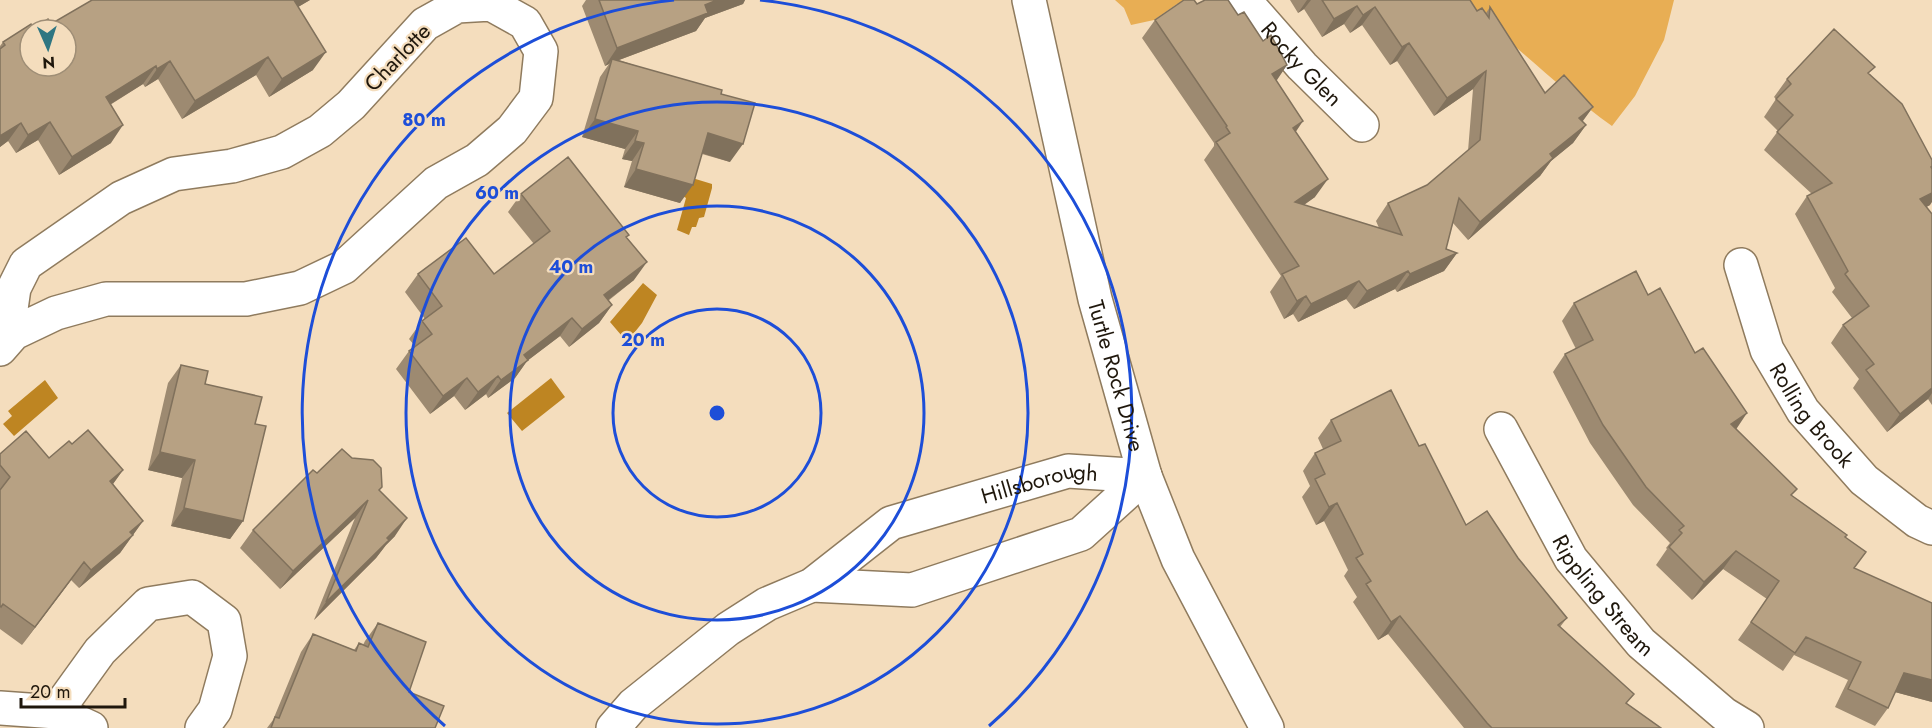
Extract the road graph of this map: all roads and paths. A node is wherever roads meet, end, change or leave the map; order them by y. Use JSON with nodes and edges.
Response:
{"nodes":[{"id":1,"x":1029,"y":0,"type":"edge"},
{"id":2,"x":1244,"y":0,"type":"edge"},
{"id":3,"x":1362,"y":125,"type":"dead end"},
{"id":4,"x":1741,"y":265,"type":"dead end"},
{"id":5,"x":7,"y":341,"type":"edge"},
{"id":6,"x":1501,"y":429,"type":"dead end"},
{"id":7,"x":1144,"y":476,"type":"junction"},
{"id":8,"x":1932,"y":528,"type":"edge"},
{"id":9,"x":812,"y":585,"type":"junction"},
{"id":10,"x":0,"y":708,"type":"edge"},
{"id":11,"x":56,"y":712,"type":"junction"},
{"id":12,"x":91,"y":728,"type":"edge"},
{"id":13,"x":202,"y":728,"type":"edge"},
{"id":14,"x":613,"y":728,"type":"edge"},
{"id":15,"x":1267,"y":728,"type":"edge"},
{"id":16,"x":1748,"y":728,"type":"edge"}],
"edges":[{"from":1,"to":7,"type":"street","name":"Turtle Rock Drive"},
{"from":2,"to":3,"type":"street","name":"Rocky Glen"},
{"from":4,"to":8,"type":"street","name":"Rolling Brook"},
{"from":5,"to":5,"type":"street","name":"Charlotte"},
{"from":6,"to":16,"type":"street","name":"Rippling Stream"},
{"from":7,"to":9,"type":"street","name":"Hillsborough"},
{"from":7,"to":9,"type":"street","name":"Hillsborough"},
{"from":7,"to":15,"type":"street","name":"Turtle Rock Drive"},
{"from":9,"to":14,"type":"street","name":"Hillsborough"},
{"from":10,"to":11,"type":"street"},
{"from":11,"to":12,"type":"street"},
{"from":11,"to":13,"type":"street"}]}
